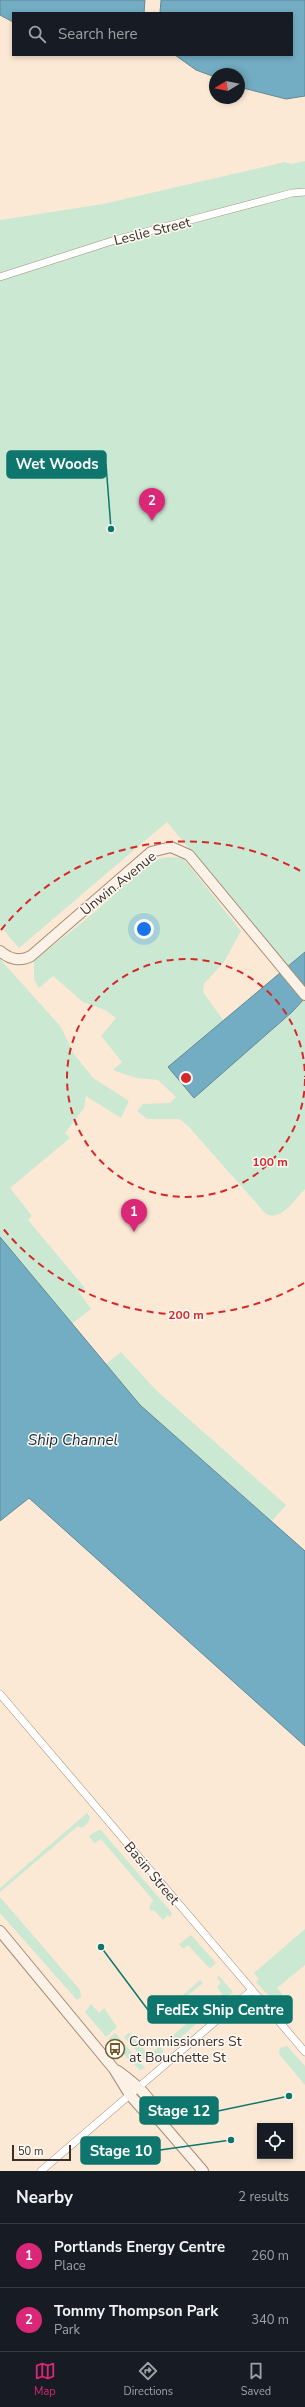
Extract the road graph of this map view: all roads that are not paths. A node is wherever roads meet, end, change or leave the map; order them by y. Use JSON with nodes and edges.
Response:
{"nodes":[{"id":1,"x":305,"y":192,"type":"edge"},
{"id":2,"x":0,"y":277,"type":"edge"},
{"id":3,"x":0,"y":951,"type":"edge"},
{"id":4,"x":305,"y":995,"type":"edge"},
{"id":5,"x":0,"y":1694,"type":"edge"},
{"id":6,"x":0,"y":1931,"type":"edge"},
{"id":7,"x":252,"y":1990,"type":"junction"},
{"id":8,"x":305,"y":2052,"type":"edge"},
{"id":9,"x":114,"y":2068,"type":"junction"},
{"id":10,"x":140,"y":2087,"type":"junction"},
{"id":11,"x":130,"y":2096,"type":"junction"},
{"id":12,"x":160,"y":2121,"type":"junction"},
{"id":13,"x":41,"y":2171,"type":"edge"},
{"id":14,"x":203,"y":2171,"type":"edge"}],
"edges":[{"from":1,"to":2,"type":"street","name":"Leslie Street"},
{"from":3,"to":4,"type":"street","name":"Unwin Avenue"},
{"from":5,"to":7,"type":"street","name":"Basin Street"},
{"from":6,"to":9,"type":"street"},
{"from":7,"to":8,"type":"street","name":"Basin Street"},
{"from":7,"to":10,"type":"street"},
{"from":9,"to":10,"type":"street"},
{"from":9,"to":11,"type":"street"},
{"from":10,"to":11,"type":"street"},
{"from":10,"to":12,"type":"street"},
{"from":11,"to":12,"type":"street"},
{"from":11,"to":13,"type":"street"},
{"from":12,"to":14,"type":"street"}]}
